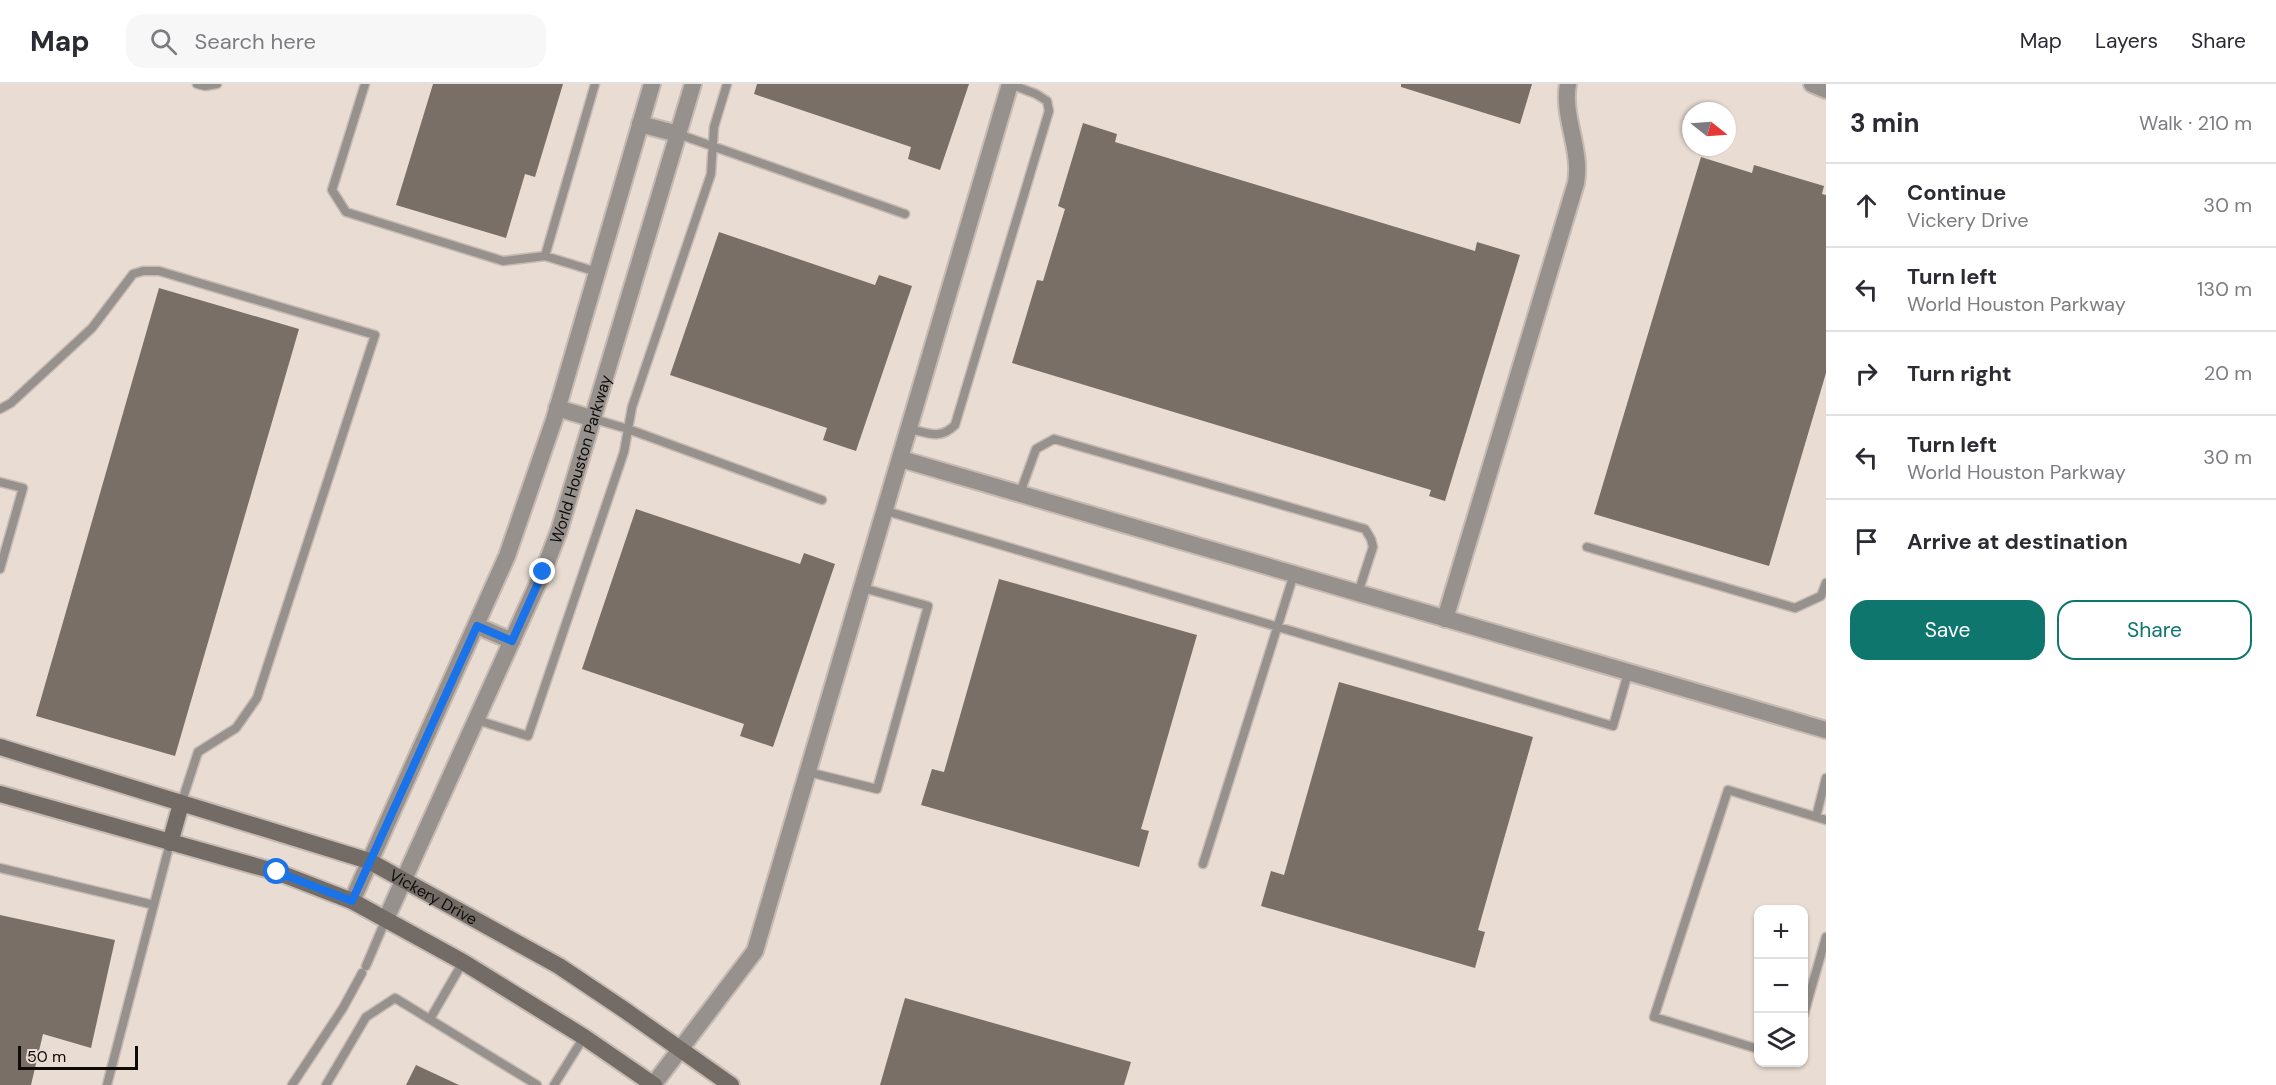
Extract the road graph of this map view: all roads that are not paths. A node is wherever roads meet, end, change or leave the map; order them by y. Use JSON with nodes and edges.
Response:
{"nodes":[{"id":1,"x":197,"y":84,"type":"edge"},
{"id":2,"x":217,"y":84,"type":"edge"},
{"id":3,"x":365,"y":84,"type":"edge"},
{"id":4,"x":595,"y":84,"type":"edge"},
{"id":5,"x":652,"y":84,"type":"edge"},
{"id":6,"x":693,"y":84,"type":"edge"},
{"id":7,"x":728,"y":84,"type":"edge"},
{"id":8,"x":1010,"y":84,"type":"edge"},
{"id":9,"x":1568,"y":84,"type":"edge"},
{"id":10,"x":1812,"y":84,"type":"edge"},
{"id":11,"x":1826,"y":90,"type":"edge"},
{"id":12,"x":640,"y":124,"type":"junction"},
{"id":13,"x":678,"y":135,"type":"junction"},
{"id":14,"x":713,"y":147,"type":"junction"},
{"id":15,"x":905,"y":214,"type":"dead end"},
{"id":16,"x":545,"y":256,"type":"junction"},
{"id":17,"x":597,"y":272,"type":"junction"},
{"id":18,"x":557,"y":408,"type":"junction"},
{"id":19,"x":0,"y":409,"type":"edge"},
{"id":20,"x":594,"y":419,"type":"junction"},
{"id":21,"x":628,"y":429,"type":"junction"},
{"id":22,"x":910,"y":429,"type":"junction"},
{"id":23,"x":901,"y":459,"type":"junction"},
{"id":24,"x":0,"y":482,"type":"edge"},
{"id":25,"x":1020,"y":493,"type":"junction"},
{"id":26,"x":822,"y":500,"type":"dead end"},
{"id":27,"x":886,"y":511,"type":"junction"},
{"id":28,"x":1587,"y":547,"type":"dead end"},
{"id":29,"x":0,"y":569,"type":"edge"},
{"id":30,"x":1294,"y":574,"type":"junction"},
{"id":31,"x":1826,"y":583,"type":"edge"},
{"id":32,"x":863,"y":588,"type":"junction"},
{"id":33,"x":1359,"y":593,"type":"junction"},
{"id":34,"x":1445,"y":619,"type":"junction"},
{"id":35,"x":477,"y":626,"type":"junction"},
{"id":36,"x":1278,"y":627,"type":"junction"},
{"id":37,"x":512,"y":641,"type":"junction"},
{"id":38,"x":1629,"y":673,"type":"junction"},
{"id":39,"x":477,"y":720,"type":"junction"},
{"id":40,"x":1826,"y":730,"type":"edge"},
{"id":41,"x":0,"y":747,"type":"edge"},
{"id":42,"x":808,"y":772,"type":"junction"},
{"id":43,"x":1826,"y":778,"type":"edge"},
{"id":44,"x":0,"y":794,"type":"edge"},
{"id":45,"x":181,"y":804,"type":"junction"},
{"id":46,"x":1816,"y":817,"type":"junction"},
{"id":47,"x":1826,"y":820,"type":"edge"},
{"id":48,"x":170,"y":843,"type":"junction"},
{"id":49,"x":369,"y":861,"type":"junction"},
{"id":50,"x":1203,"y":864,"type":"dead end"},
{"id":51,"x":0,"y":868,"type":"edge"},
{"id":52,"x":404,"y":879,"type":"junction"},
{"id":53,"x":352,"y":901,"type":"junction"},
{"id":54,"x":154,"y":906,"type":"junction"},
{"id":55,"x":386,"y":919,"type":"junction"},
{"id":56,"x":1826,"y":937,"type":"edge"},
{"id":57,"x":463,"y":962,"type":"junction"},
{"id":58,"x":1803,"y":1013,"type":"edge"},
{"id":59,"x":430,"y":1019,"type":"junction"},
{"id":60,"x":584,"y":1037,"type":"junction"},
{"id":61,"x":1754,"y":1047,"type":"edge"},
{"id":62,"x":681,"y":1050,"type":"junction"},
{"id":63,"x":107,"y":1085,"type":"edge"},
{"id":64,"x":292,"y":1085,"type":"edge"},
{"id":65,"x":326,"y":1085,"type":"edge"},
{"id":66,"x":537,"y":1085,"type":"edge"},
{"id":67,"x":554,"y":1085,"type":"edge"},
{"id":68,"x":654,"y":1085,"type":"edge"},
{"id":69,"x":731,"y":1085,"type":"edge"}],
"edges":[{"from":1,"to":2,"type":"lane"},
{"from":3,"to":16,"type":"lane"},
{"from":4,"to":16,"type":"lane"},
{"from":5,"to":12,"type":"street"},
{"from":6,"to":13,"type":"street","name":"World Houston Parkway"},
{"from":7,"to":14,"type":"lane"},
{"from":8,"to":22,"type":"street"},
{"from":8,"to":22,"type":"lane"},
{"from":9,"to":34,"type":"street"},
{"from":10,"to":11,"type":"street"},
{"from":12,"to":13,"type":"street"},
{"from":12,"to":17,"type":"street"},
{"from":13,"to":14,"type":"lane"},
{"from":13,"to":20,"type":"street","name":"World Houston Parkway"},
{"from":14,"to":15,"type":"lane"},
{"from":14,"to":21,"type":"lane"},
{"from":16,"to":17,"type":"lane"},
{"from":17,"to":18,"type":"street"},
{"from":18,"to":20,"type":"street"},
{"from":18,"to":35,"type":"street"},
{"from":19,"to":45,"type":"lane"},
{"from":20,"to":21,"type":"lane"},
{"from":20,"to":37,"type":"street","name":"World Houston Parkway"},
{"from":21,"to":26,"type":"lane"},
{"from":21,"to":39,"type":"lane"},
{"from":22,"to":23,"type":"street"},
{"from":23,"to":25,"type":"street"},
{"from":23,"to":27,"type":"street"},
{"from":24,"to":29,"type":"lane"},
{"from":25,"to":30,"type":"street"},
{"from":25,"to":33,"type":"lane"},
{"from":27,"to":32,"type":"street"},
{"from":27,"to":36,"type":"lane"},
{"from":28,"to":31,"type":"lane"},
{"from":30,"to":33,"type":"street"},
{"from":30,"to":36,"type":"lane"},
{"from":32,"to":42,"type":"street"},
{"from":32,"to":42,"type":"lane"},
{"from":33,"to":34,"type":"street"},
{"from":34,"to":38,"type":"street"},
{"from":35,"to":37,"type":"street"},
{"from":35,"to":49,"type":"street"},
{"from":36,"to":38,"type":"lane"},
{"from":36,"to":50,"type":"lane"},
{"from":37,"to":39,"type":"street","name":"World Houston Parkway"},
{"from":38,"to":40,"type":"street"},
{"from":39,"to":52,"type":"street","name":"World Houston Parkway"},
{"from":41,"to":45,"type":"main road","name":"Vickery Drive"},
{"from":42,"to":62,"type":"street"},
{"from":43,"to":46,"type":"lane"},
{"from":44,"to":48,"type":"main road"},
{"from":45,"to":48,"type":"main road"},
{"from":45,"to":49,"type":"main road","name":"Vickery Drive"},
{"from":46,"to":47,"type":"lane"},
{"from":46,"to":61,"type":"lane"},
{"from":48,"to":53,"type":"main road"},
{"from":48,"to":54,"type":"lane"},
{"from":49,"to":52,"type":"main road","name":"Vickery Drive"},
{"from":49,"to":53,"type":"street"},
{"from":51,"to":54,"type":"lane"},
{"from":52,"to":55,"type":"street","name":"World Houston Parkway"},
{"from":52,"to":62,"type":"main road","name":"Vickery Drive"},
{"from":53,"to":55,"type":"main road"},
{"from":54,"to":63,"type":"lane"},
{"from":55,"to":57,"type":"main road"},
{"from":55,"to":64,"type":"lane"},
{"from":56,"to":58,"type":"lane"},
{"from":57,"to":59,"type":"lane"},
{"from":57,"to":60,"type":"main road"},
{"from":59,"to":65,"type":"lane"},
{"from":59,"to":66,"type":"lane"},
{"from":60,"to":67,"type":"lane"},
{"from":60,"to":68,"type":"main road"},
{"from":62,"to":68,"type":"street"},
{"from":62,"to":69,"type":"main road","name":"Vickery Drive"}]}
